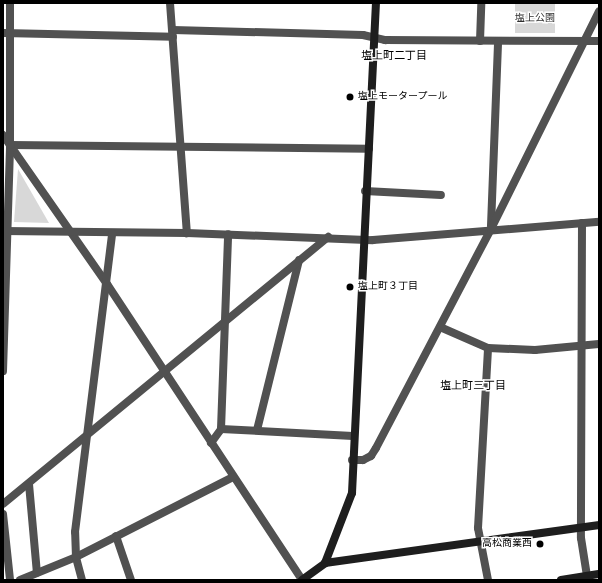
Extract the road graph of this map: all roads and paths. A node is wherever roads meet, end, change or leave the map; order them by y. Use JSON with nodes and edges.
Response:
{"nodes":[{"id":1,"x":10,"y":3,"type":"edge"},
{"id":2,"x":170,"y":3,"type":"edge"},
{"id":3,"x":376,"y":3,"type":"edge"},
{"id":4,"x":481,"y":3,"type":"edge"},
{"id":5,"x":599,"y":11,"type":"edge"},
{"id":6,"x":7,"y":33,"type":"edge"},
{"id":7,"x":173,"y":34,"type":"junction"},
{"id":8,"x":375,"y":37,"type":"junction"},
{"id":9,"x":480,"y":41,"type":"junction"},
{"id":10,"x":498,"y":41,"type":"junction"},
{"id":11,"x":584,"y":41,"type":"junction"},
{"id":12,"x":599,"y":41,"type":"edge"},
{"id":13,"x":3,"y":135,"type":"edge"},
{"id":14,"x":10,"y":145,"type":"junction"},
{"id":15,"x":179,"y":148,"type":"junction"},
{"id":16,"x":369,"y":149,"type":"junction"},
{"id":17,"x":365,"y":191,"type":"junction"},
{"id":18,"x":441,"y":195,"type":"dead end"},
{"id":19,"x":599,"y":222,"type":"edge"},
{"id":20,"x":582,"y":223,"type":"junction"},
{"id":21,"x":491,"y":229,"type":"junction"},
{"id":22,"x":5,"y":231,"type":"edge"},
{"id":23,"x":69,"y":233,"type":"junction"},
{"id":24,"x":112,"y":233,"type":"junction"},
{"id":25,"x":187,"y":233,"type":"junction"},
{"id":26,"x":228,"y":234,"type":"junction"},
{"id":27,"x":328,"y":237,"type":"junction"},
{"id":28,"x":364,"y":240,"type":"junction"},
{"id":29,"x":299,"y":260,"type":"junction"},
{"id":30,"x":107,"y":284,"type":"junction"},
{"id":31,"x":223,"y":323,"type":"junction"},
{"id":32,"x":440,"y":327,"type":"junction"},
{"id":33,"x":599,"y":344,"type":"edge"},
{"id":34,"x":582,"y":346,"type":"junction"},
{"id":35,"x":488,"y":348,"type":"junction"},
{"id":36,"x":3,"y":371,"type":"edge"},
{"id":37,"x":164,"y":373,"type":"junction"},
{"id":38,"x":221,"y":429,"type":"junction"},
{"id":39,"x":257,"y":430,"type":"junction"},
{"id":40,"x":353,"y":436,"type":"junction"},
{"id":41,"x":87,"y":437,"type":"junction"},
{"id":42,"x":211,"y":443,"type":"junction"},
{"id":43,"x":352,"y":460,"type":"junction"},
{"id":44,"x":233,"y":477,"type":"junction"},
{"id":45,"x":29,"y":484,"type":"junction"},
{"id":46,"x":3,"y":504,"type":"edge"},
{"id":47,"x":3,"y":514,"type":"edge"},
{"id":48,"x":599,"y":525,"type":"edge"},
{"id":49,"x":581,"y":528,"type":"junction"},
{"id":50,"x":116,"y":536,"type":"junction"},
{"id":51,"x":480,"y":543,"type":"junction"},
{"id":52,"x":76,"y":557,"type":"junction"},
{"id":53,"x":325,"y":563,"type":"junction"},
{"id":54,"x":38,"y":573,"type":"junction"},
{"id":55,"x":599,"y":574,"type":"edge"},
{"id":56,"x":587,"y":576,"type":"junction"},
{"id":57,"x":305,"y":579,"type":"edge"},
{"id":58,"x":10,"y":580,"type":"edge"},
{"id":59,"x":20,"y":580,"type":"edge"},
{"id":60,"x":82,"y":580,"type":"edge"},
{"id":61,"x":131,"y":580,"type":"edge"},
{"id":62,"x":488,"y":580,"type":"edge"},
{"id":63,"x":561,"y":580,"type":"edge"}],
"edges":[{"from":1,"to":6,"type":"street"},
{"from":2,"to":7,"type":"street"},
{"from":3,"to":8,"type":"street"},
{"from":4,"to":9,"type":"street"},
{"from":5,"to":11,"type":"street"},
{"from":6,"to":7,"type":"street"},
{"from":6,"to":14,"type":"street"},
{"from":7,"to":8,"type":"street"},
{"from":7,"to":15,"type":"street"},
{"from":8,"to":9,"type":"street"},
{"from":8,"to":16,"type":"street"},
{"from":9,"to":10,"type":"street"},
{"from":10,"to":11,"type":"street"},
{"from":10,"to":21,"type":"street"},
{"from":11,"to":12,"type":"street"},
{"from":11,"to":21,"type":"street"},
{"from":13,"to":14,"type":"street"},
{"from":14,"to":15,"type":"street"},
{"from":14,"to":22,"type":"street"},
{"from":14,"to":23,"type":"street"},
{"from":15,"to":16,"type":"street"},
{"from":15,"to":25,"type":"street"},
{"from":16,"to":17,"type":"street"},
{"from":17,"to":18,"type":"street"},
{"from":17,"to":28,"type":"street"},
{"from":19,"to":20,"type":"street"},
{"from":20,"to":21,"type":"street"},
{"from":20,"to":34,"type":"street"},
{"from":21,"to":28,"type":"street"},
{"from":21,"to":32,"type":"street"},
{"from":22,"to":23,"type":"street"},
{"from":22,"to":36,"type":"street"},
{"from":23,"to":24,"type":"street"},
{"from":23,"to":30,"type":"street"},
{"from":24,"to":25,"type":"street"},
{"from":24,"to":30,"type":"street"},
{"from":25,"to":26,"type":"street"},
{"from":26,"to":27,"type":"street"},
{"from":26,"to":31,"type":"street"},
{"from":27,"to":28,"type":"street"},
{"from":27,"to":29,"type":"street"},
{"from":28,"to":40,"type":"street"},
{"from":29,"to":31,"type":"street"},
{"from":29,"to":39,"type":"street"},
{"from":30,"to":37,"type":"street"},
{"from":30,"to":41,"type":"street"},
{"from":31,"to":37,"type":"street"},
{"from":31,"to":38,"type":"street"},
{"from":32,"to":35,"type":"street"},
{"from":32,"to":43,"type":"street"},
{"from":33,"to":34,"type":"street"},
{"from":34,"to":35,"type":"street"},
{"from":34,"to":49,"type":"street"},
{"from":35,"to":51,"type":"street"},
{"from":37,"to":41,"type":"street"},
{"from":37,"to":42,"type":"street"},
{"from":38,"to":39,"type":"street"},
{"from":38,"to":42,"type":"street"},
{"from":39,"to":40,"type":"street"},
{"from":40,"to":43,"type":"street"},
{"from":41,"to":45,"type":"street"},
{"from":41,"to":52,"type":"street"},
{"from":42,"to":44,"type":"street"},
{"from":43,"to":53,"type":"street"},
{"from":44,"to":50,"type":"street"},
{"from":44,"to":57,"type":"street"},
{"from":45,"to":46,"type":"street"},
{"from":45,"to":54,"type":"street"},
{"from":47,"to":58,"type":"street"},
{"from":48,"to":49,"type":"street"},
{"from":49,"to":51,"type":"street"},
{"from":49,"to":56,"type":"street"},
{"from":50,"to":52,"type":"street"},
{"from":50,"to":61,"type":"street"},
{"from":51,"to":53,"type":"street"},
{"from":51,"to":62,"type":"street"},
{"from":52,"to":54,"type":"street"},
{"from":52,"to":60,"type":"street"},
{"from":53,"to":57,"type":"street"},
{"from":54,"to":59,"type":"street"},
{"from":55,"to":56,"type":"street"},
{"from":56,"to":63,"type":"street"}]}
